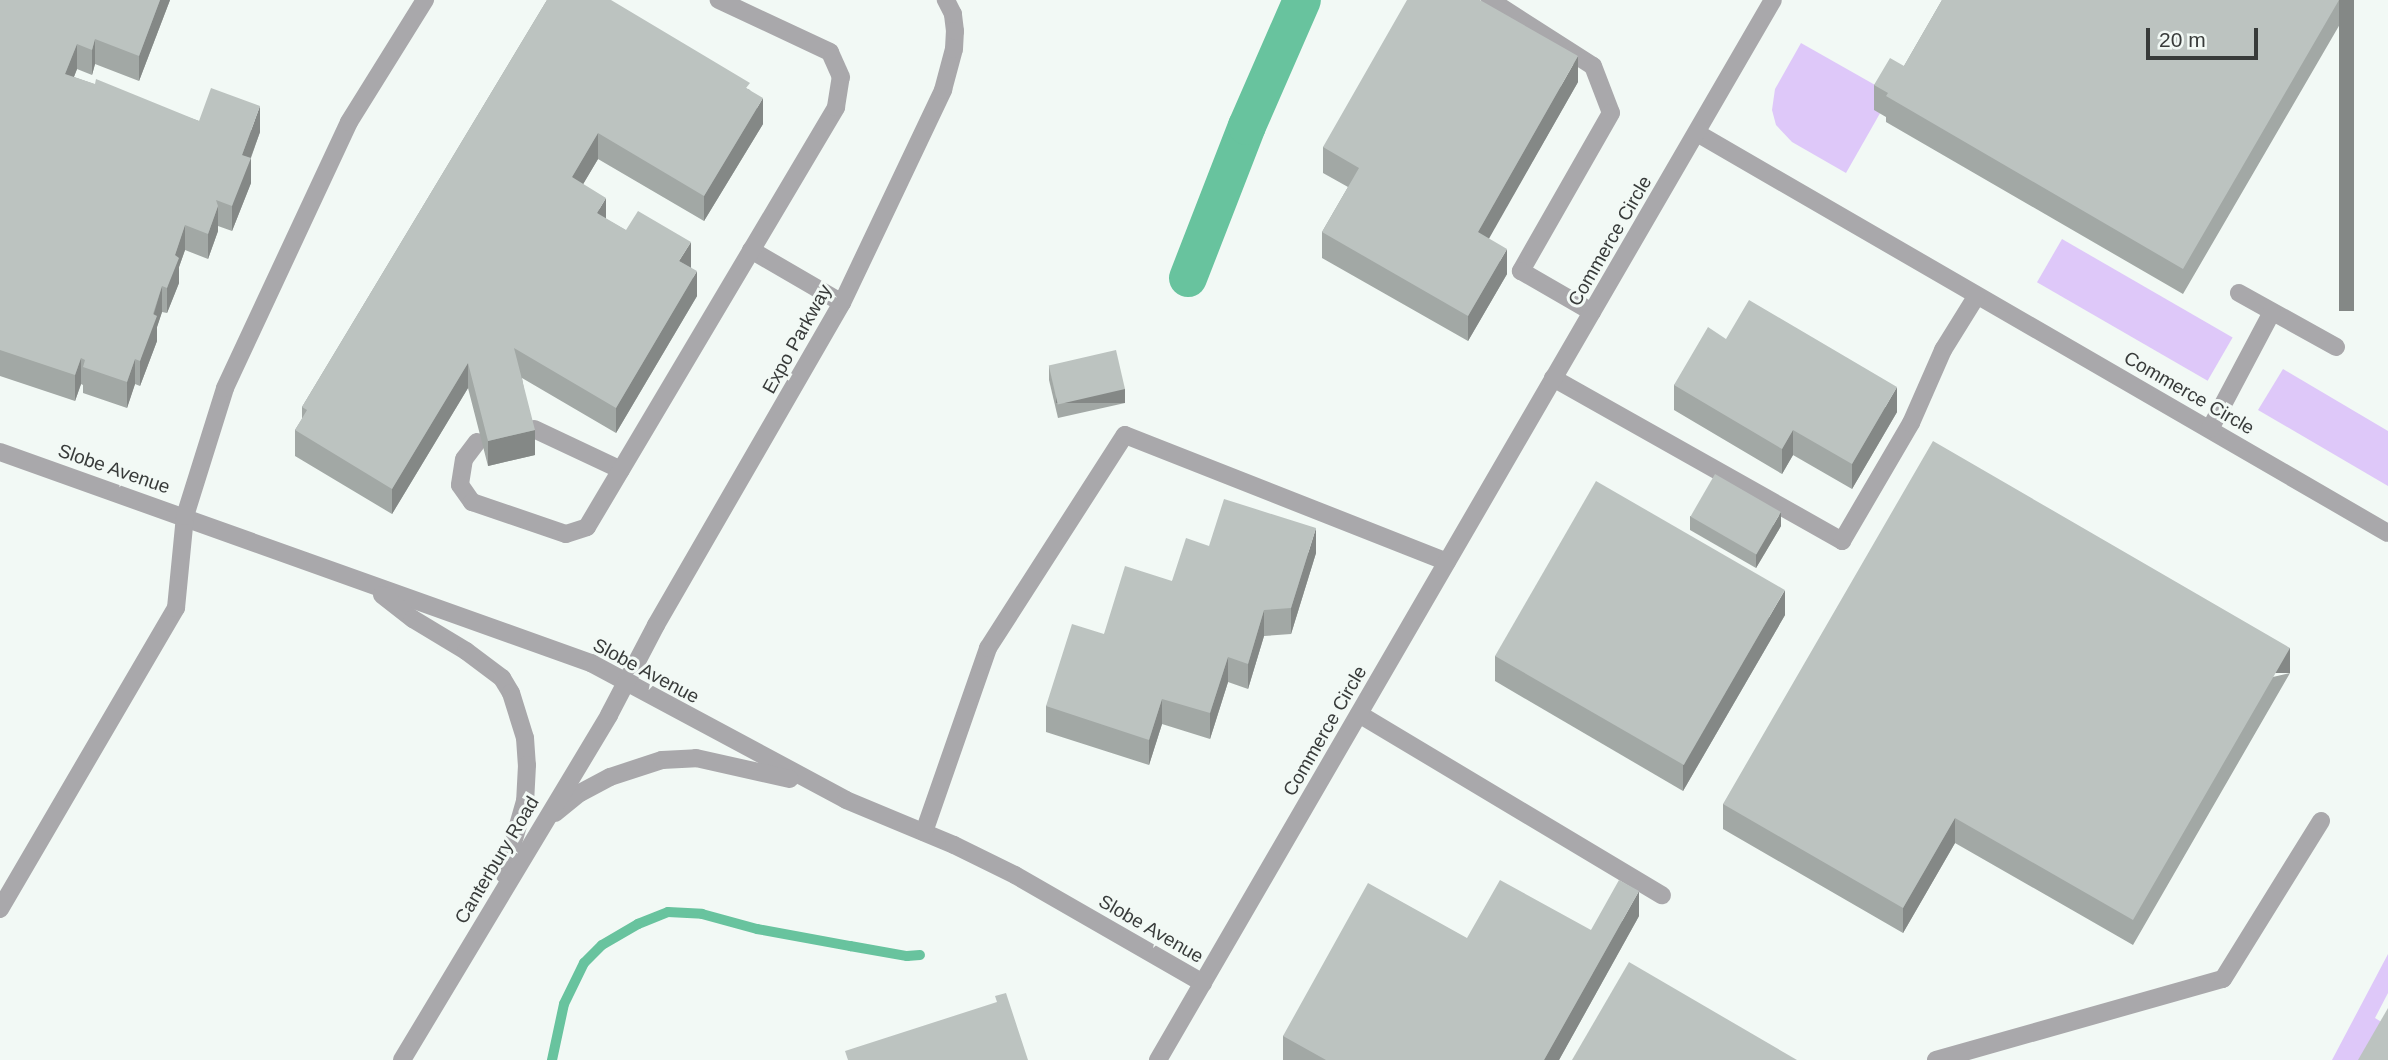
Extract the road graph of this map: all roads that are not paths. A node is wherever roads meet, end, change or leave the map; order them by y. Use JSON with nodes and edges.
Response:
{"nodes":[{"id":1,"x":425,"y":0,"type":"edge"},
{"id":2,"x":719,"y":0,"type":"edge"},
{"id":3,"x":946,"y":0,"type":"edge"},
{"id":4,"x":1490,"y":0,"type":"edge"},
{"id":5,"x":1773,"y":0,"type":"edge"},
{"id":6,"x":1697,"y":133,"type":"junction"},
{"id":7,"x":751,"y":250,"type":"junction"},
{"id":8,"x":2239,"y":293,"type":"dead end"},
{"id":9,"x":1976,"y":297,"type":"junction"},
{"id":10,"x":842,"y":303,"type":"junction"},
{"id":11,"x":1592,"y":312,"type":"junction"},
{"id":12,"x":2272,"y":312,"type":"junction"},
{"id":13,"x":2336,"y":347,"type":"dead end"},
{"id":14,"x":1553,"y":378,"type":"junction"},
{"id":15,"x":534,"y":429,"type":"edge"},
{"id":16,"x":2210,"y":429,"type":"junction"},
{"id":17,"x":477,"y":442,"type":"edge"},
{"id":18,"x":0,"y":452,"type":"edge"},
{"id":19,"x":621,"y":470,"type":"junction"},
{"id":20,"x":186,"y":516,"type":"junction"},
{"id":21,"x":2388,"y":533,"type":"edge"},
{"id":22,"x":1447,"y":562,"type":"junction"},
{"id":23,"x":368,"y":584,"type":"junction"},
{"id":24,"x":624,"y":681,"type":"junction"},
{"id":25,"x":1359,"y":714,"type":"junction"},
{"id":26,"x":823,"y":787,"type":"junction"},
{"id":27,"x":547,"y":820,"type":"junction"},
{"id":28,"x":2320,"y":821,"type":"dead end"},
{"id":29,"x":925,"y":832,"type":"junction"},
{"id":30,"x":1662,"y":895,"type":"dead end"},
{"id":31,"x":494,"y":903,"type":"junction"},
{"id":32,"x":0,"y":909,"type":"edge"},
{"id":33,"x":1203,"y":983,"type":"junction"},
{"id":34,"x":402,"y":1060,"type":"edge"},
{"id":35,"x":1158,"y":1060,"type":"edge"},
{"id":36,"x":1936,"y":1060,"type":"edge"}],
"edges":[{"from":1,"to":20,"type":"street"},
{"from":2,"to":7,"type":"street"},
{"from":3,"to":10,"type":"street","name":"Expo Parkway"},
{"from":4,"to":11,"type":"street"},
{"from":5,"to":6,"type":"street"},
{"from":6,"to":9,"type":"street","name":"Commerce Circle"},
{"from":6,"to":11,"type":"street","name":"Commerce Circle"},
{"from":7,"to":10,"type":"street"},
{"from":7,"to":19,"type":"street"},
{"from":8,"to":12,"type":"street"},
{"from":9,"to":14,"type":"street"},
{"from":9,"to":16,"type":"street","name":"Commerce Circle"},
{"from":10,"to":24,"type":"street","name":"Expo Parkway"},
{"from":11,"to":14,"type":"street","name":"Commerce Circle"},
{"from":12,"to":13,"type":"street"},
{"from":12,"to":16,"type":"street"},
{"from":14,"to":22,"type":"street","name":"Commerce Circle"},
{"from":15,"to":19,"type":"street"},
{"from":16,"to":21,"type":"street","name":"Commerce Circle"},
{"from":17,"to":19,"type":"street"},
{"from":18,"to":20,"type":"street","name":"Slobe Avenue"},
{"from":20,"to":23,"type":"street","name":"Slobe Avenue"},
{"from":20,"to":32,"type":"street"},
{"from":22,"to":25,"type":"street","name":"Commerce Circle"},
{"from":22,"to":29,"type":"street"},
{"from":23,"to":24,"type":"street","name":"Slobe Avenue"},
{"from":23,"to":31,"type":"street"},
{"from":24,"to":26,"type":"street","name":"Slobe Avenue"},
{"from":24,"to":27,"type":"street","name":"Canterbury Road"},
{"from":25,"to":30,"type":"street"},
{"from":25,"to":33,"type":"street","name":"Commerce Circle"},
{"from":26,"to":27,"type":"street"},
{"from":26,"to":29,"type":"street","name":"Slobe Avenue"},
{"from":27,"to":31,"type":"street","name":"Canterbury Road"},
{"from":28,"to":36,"type":"street"},
{"from":29,"to":33,"type":"street","name":"Slobe Avenue"},
{"from":31,"to":34,"type":"street","name":"Canterbury Road"},
{"from":33,"to":35,"type":"street","name":"Commerce Circle"}]}
